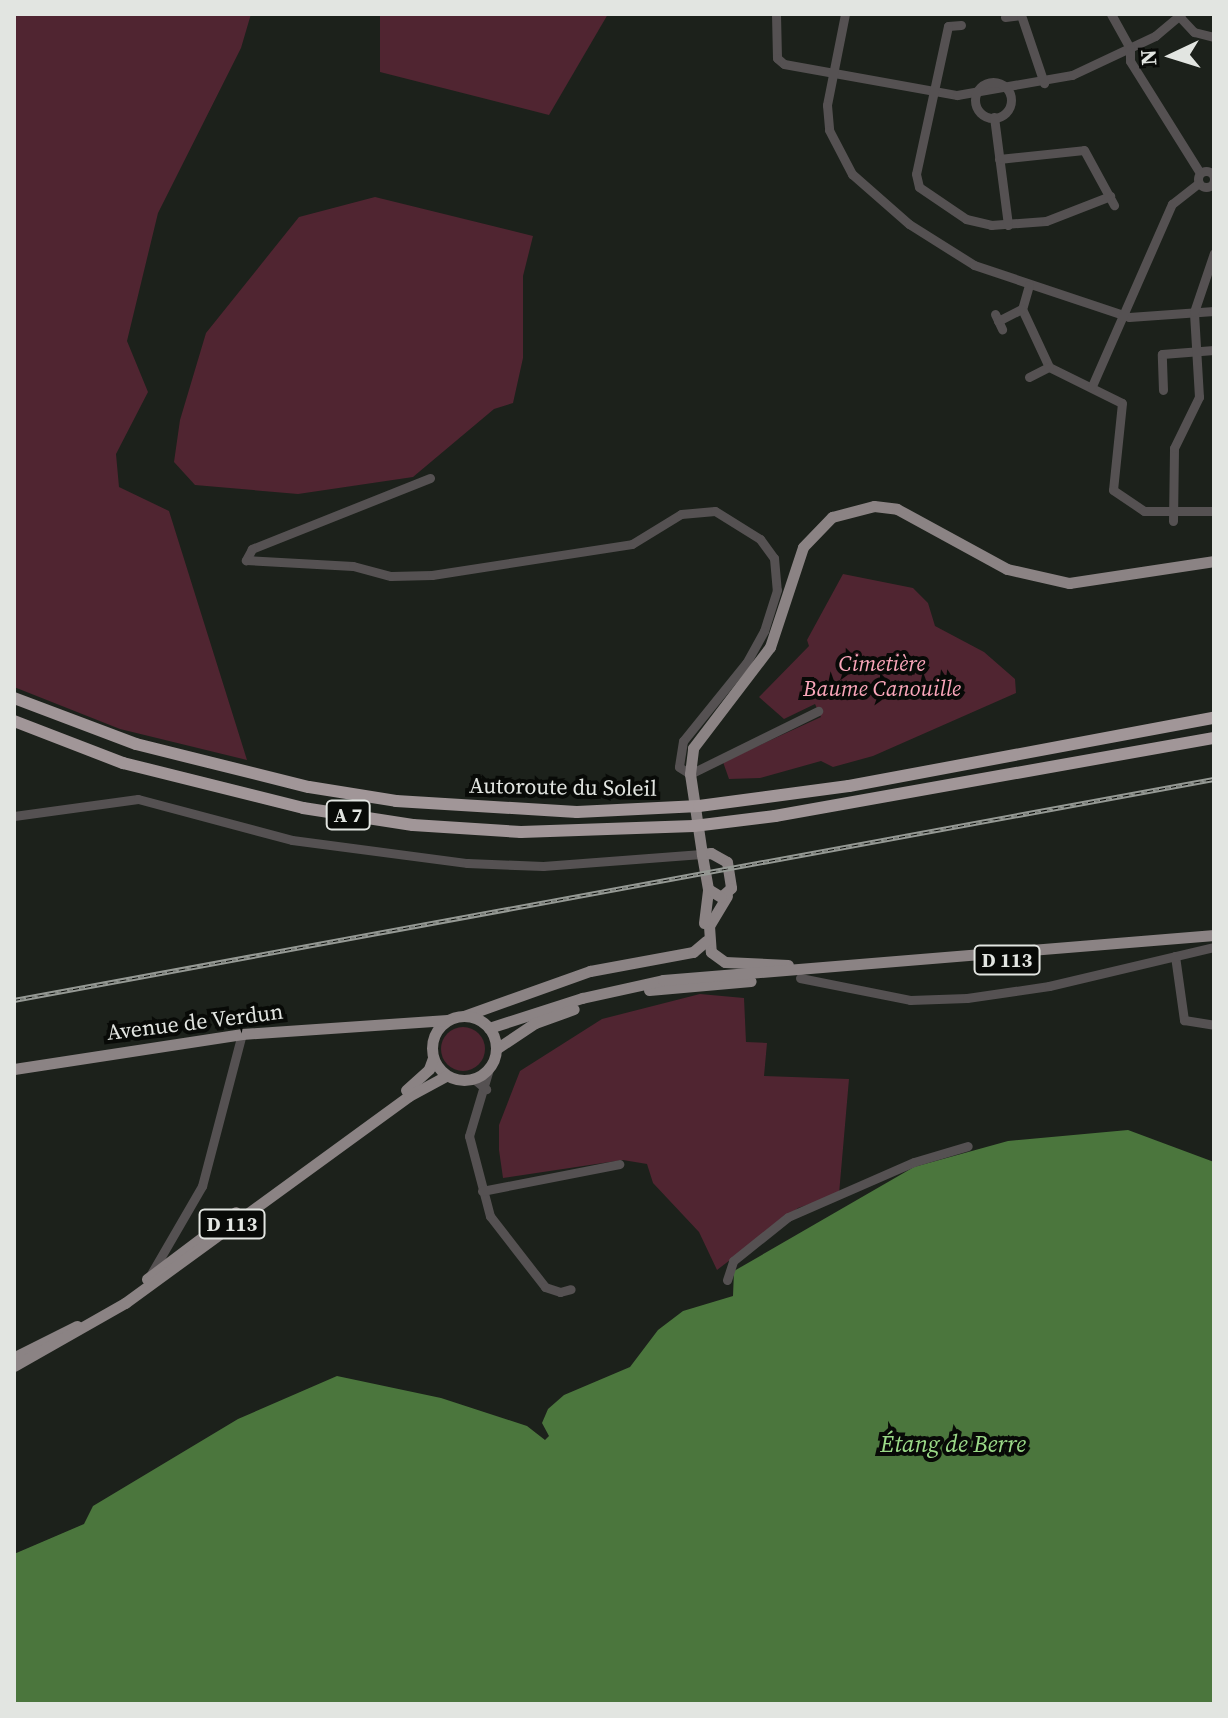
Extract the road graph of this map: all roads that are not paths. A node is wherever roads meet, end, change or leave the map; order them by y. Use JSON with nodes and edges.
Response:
{"nodes":[{"id":1,"x":776,"y":14,"type":"edge"},
{"id":2,"x":845,"y":14,"type":"edge"},
{"id":3,"x":1111,"y":14,"type":"edge"},
{"id":4,"x":1179,"y":15,"type":"edge"},
{"id":5,"x":1005,"y":17,"type":"dead end"},
{"id":6,"x":961,"y":25,"type":"dead end"},
{"id":7,"x":1214,"y":37,"type":"edge"},
{"id":8,"x":1130,"y":48,"type":"junction"},
{"id":9,"x":834,"y":74,"type":"junction"},
{"id":10,"x":1044,"y":83,"type":"junction"},
{"id":11,"x":1006,"y":89,"type":"junction"},
{"id":12,"x":933,"y":93,"type":"junction"},
{"id":13,"x":977,"y":93,"type":"junction"},
{"id":14,"x":994,"y":117,"type":"junction"},
{"id":15,"x":999,"y":159,"type":"junction"},
{"id":16,"x":1206,"y":175,"type":"edge"},
{"id":17,"x":1213,"y":185,"type":"edge"},
{"id":18,"x":1008,"y":225,"type":"junction"},
{"id":19,"x":1214,"y":253,"type":"edge"},
{"id":20,"x":1029,"y":285,"type":"junction"},
{"id":21,"x":1022,"y":309,"type":"junction"},
{"id":22,"x":1214,"y":311,"type":"edge"},
{"id":23,"x":1194,"y":312,"type":"junction"},
{"id":24,"x":1124,"y":315,"type":"junction"},
{"id":25,"x":998,"y":321,"type":"dead end"},
{"id":26,"x":1214,"y":350,"type":"edge"},
{"id":27,"x":1197,"y":351,"type":"junction"},
{"id":28,"x":1049,"y":367,"type":"junction"},
{"id":29,"x":1029,"y":377,"type":"dead end"},
{"id":30,"x":1092,"y":386,"type":"junction"},
{"id":31,"x":1163,"y":390,"type":"dead end"},
{"id":32,"x":430,"y":478,"type":"dead end"},
{"id":33,"x":1214,"y":511,"type":"edge"},
{"id":34,"x":1172,"y":517,"type":"junction"},
{"id":35,"x":1214,"y":561,"type":"edge"},
{"id":36,"x":14,"y":698,"type":"edge"},
{"id":37,"x":818,"y":711,"type":"dead end"},
{"id":38,"x":1214,"y":718,"type":"edge"},
{"id":39,"x":14,"y":721,"type":"edge"},
{"id":40,"x":1214,"y":738,"type":"edge"},
{"id":41,"x":690,"y":774,"type":"junction"},
{"id":42,"x":14,"y":816,"type":"edge"},
{"id":43,"x":702,"y":854,"type":"junction"},
{"id":44,"x":708,"y":889,"type":"junction"},
{"id":45,"x":727,"y":896,"type":"junction"},
{"id":46,"x":1214,"y":935,"type":"edge"},
{"id":47,"x":706,"y":941,"type":"junction"},
{"id":48,"x":1214,"y":944,"type":"edge"},
{"id":49,"x":687,"y":954,"type":"junction"},
{"id":50,"x":1175,"y":956,"type":"junction"},
{"id":51,"x":836,"y":968,"type":"junction"},
{"id":52,"x":800,"y":978,"type":"junction"},
{"id":53,"x":481,"y":1006,"type":"junction"},
{"id":54,"x":464,"y":1016,"type":"junction"},
{"id":55,"x":448,"y":1020,"type":"junction"},
{"id":56,"x":382,"y":1023,"type":"junction"},
{"id":57,"x":484,"y":1024,"type":"junction"},
{"id":58,"x":1214,"y":1025,"type":"edge"},
{"id":59,"x":242,"y":1034,"type":"junction"},
{"id":60,"x":432,"y":1042,"type":"junction"},
{"id":61,"x":496,"y":1049,"type":"junction"},
{"id":62,"x":433,"y":1058,"type":"junction"},
{"id":63,"x":14,"y":1069,"type":"edge"},
{"id":64,"x":489,"y":1069,"type":"junction"},
{"id":65,"x":446,"y":1076,"type":"junction"},
{"id":66,"x":474,"y":1079,"type":"junction"},
{"id":67,"x":486,"y":1089,"type":"junction"},
{"id":68,"x":968,"y":1146,"type":"dead end"},
{"id":69,"x":619,"y":1164,"type":"dead end"},
{"id":70,"x":482,"y":1191,"type":"junction"},
{"id":71,"x":150,"y":1276,"type":"junction"},
{"id":72,"x":727,"y":1280,"type":"dead end"},
{"id":73,"x":571,"y":1289,"type":"dead end"},
{"id":74,"x":14,"y":1358,"type":"edge"},
{"id":75,"x":14,"y":1366,"type":"edge"}],
"edges":[{"from":1,"to":9,"type":"street"},
{"from":2,"to":9,"type":"street"},
{"from":3,"to":8,"type":"street"},
{"from":4,"to":7,"type":"street"},
{"from":4,"to":8,"type":"street"},
{"from":5,"to":10,"type":"street"},
{"from":6,"to":12,"type":"street"},
{"from":8,"to":10,"type":"street"},
{"from":8,"to":16,"type":"street"},
{"from":9,"to":12,"type":"street"},
{"from":9,"to":20,"type":"street"},
{"from":10,"to":11,"type":"street"},
{"from":11,"to":13,"type":"street"},
{"from":11,"to":14,"type":"street"},
{"from":12,"to":13,"type":"street"},
{"from":12,"to":18,"type":"street"},
{"from":13,"to":14,"type":"street"},
{"from":14,"to":15,"type":"street"},
{"from":15,"to":18,"type":"street"},
{"from":15,"to":18,"type":"street"},
{"from":16,"to":17,"type":"street"},
{"from":16,"to":24,"type":"street"},
{"from":19,"to":23,"type":"street"},
{"from":20,"to":21,"type":"street"},
{"from":20,"to":24,"type":"street"},
{"from":21,"to":25,"type":"street"},
{"from":21,"to":28,"type":"street"},
{"from":22,"to":23,"type":"street"},
{"from":23,"to":24,"type":"street"},
{"from":23,"to":27,"type":"street"},
{"from":24,"to":30,"type":"street"},
{"from":26,"to":27,"type":"street"},
{"from":27,"to":31,"type":"street"},
{"from":27,"to":34,"type":"street"},
{"from":28,"to":29,"type":"street"},
{"from":28,"to":30,"type":"street"},
{"from":30,"to":34,"type":"street"},
{"from":32,"to":41,"type":"street"},
{"from":33,"to":34,"type":"street"},
{"from":35,"to":41,"type":"main road"},
{"from":36,"to":38,"type":"highway","name":"Autoroute du Soleil","number":"A 7"},
{"from":37,"to":41,"type":"street"},
{"from":39,"to":40,"type":"highway","name":"Autoroute du Soleil","number":"A 7"},
{"from":41,"to":43,"type":"main road"},
{"from":42,"to":43,"type":"street"},
{"from":43,"to":44,"type":"main road"},
{"from":43,"to":45,"type":"main road"},
{"from":44,"to":45,"type":"main road"},
{"from":44,"to":49,"type":"main road"},
{"from":45,"to":47,"type":"main road"},
{"from":46,"to":51,"type":"main road","number":"D 113"},
{"from":47,"to":49,"type":"main road"},
{"from":47,"to":51,"type":"main road"},
{"from":48,"to":50,"type":"street"},
{"from":48,"to":52,"type":"main road","number":"D 113"},
{"from":49,"to":53,"type":"main road"},
{"from":50,"to":52,"type":"street"},
{"from":50,"to":58,"type":"street"},
{"from":51,"to":57,"type":"main road","number":"D 113"},
{"from":52,"to":61,"type":"main road","number":"D 113"},
{"from":53,"to":54,"type":"main road"},
{"from":53,"to":57,"type":"main road"},
{"from":54,"to":55,"type":"main road"},
{"from":54,"to":57,"type":"main road"},
{"from":55,"to":56,"type":"main road"},
{"from":55,"to":60,"type":"main road"},
{"from":56,"to":59,"type":"main road","name":"Avenue de Verdun"},
{"from":56,"to":60,"type":"main road"},
{"from":57,"to":61,"type":"main road"},
{"from":59,"to":63,"type":"main road","name":"Avenue de Verdun"},
{"from":59,"to":71,"type":"street"},
{"from":60,"to":62,"type":"main road"},
{"from":61,"to":64,"type":"main road"},
{"from":62,"to":65,"type":"main road"},
{"from":62,"to":71,"type":"main road","number":"D 113"},
{"from":64,"to":66,"type":"main road"},
{"from":64,"to":67,"type":"street"},
{"from":65,"to":66,"type":"main road"},
{"from":65,"to":75,"type":"main road","number":"D 113"},
{"from":66,"to":67,"type":"street"},
{"from":67,"to":70,"type":"street"},
{"from":68,"to":72,"type":"street"},
{"from":69,"to":70,"type":"street"},
{"from":70,"to":73,"type":"street"},
{"from":71,"to":74,"type":"main road","number":"D 113"}]}
